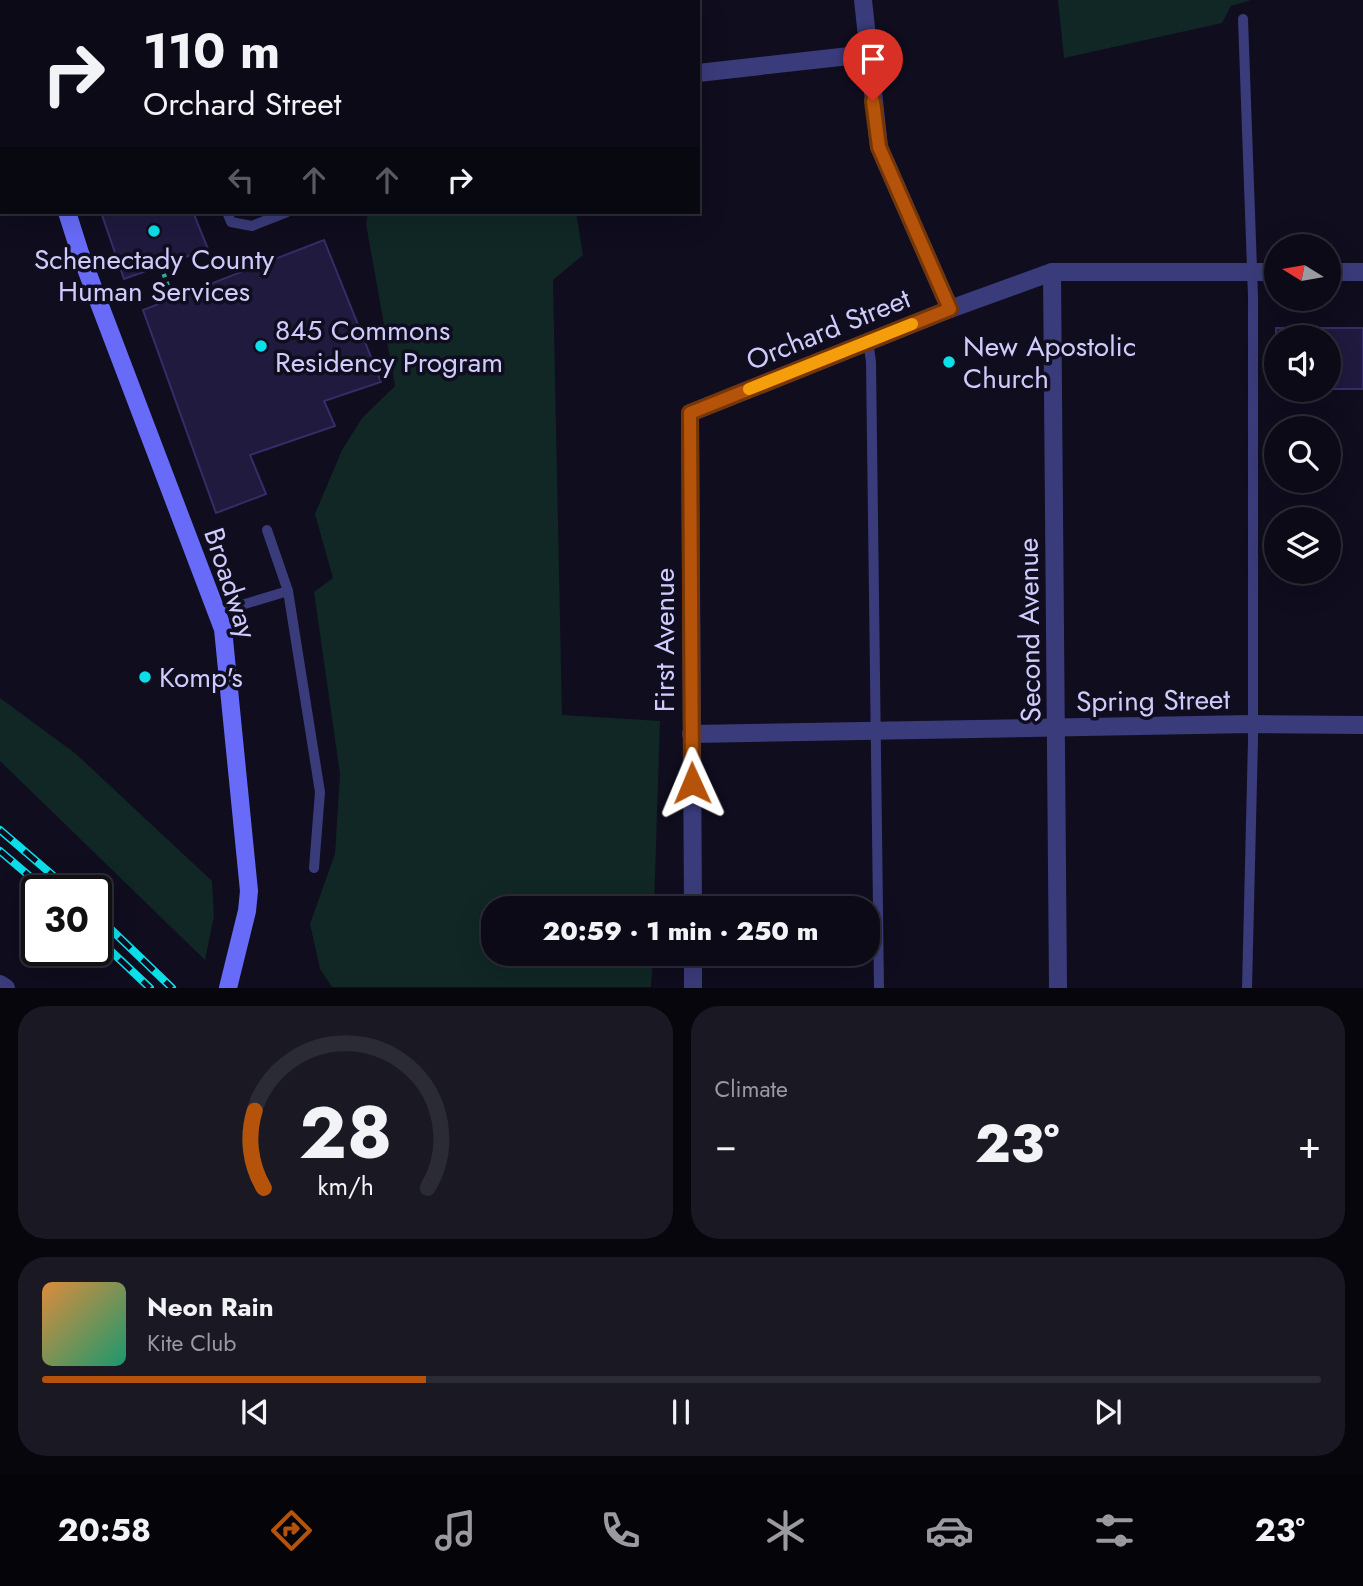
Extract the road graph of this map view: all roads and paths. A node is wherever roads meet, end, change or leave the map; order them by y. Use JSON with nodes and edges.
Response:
{"nodes":[{"id":1,"x":863,"y":0,"type":"edge"},
{"id":2,"x":1243,"y":19,"type":"dead end"},
{"id":3,"x":867,"y":54,"type":"junction"},
{"id":4,"x":700,"y":73,"type":"edge"},
{"id":5,"x":68,"y":214,"type":"edge"},
{"id":6,"x":229,"y":214,"type":"edge"},
{"id":7,"x":282,"y":214,"type":"edge"},
{"id":8,"x":161,"y":266,"type":"dead end"},
{"id":9,"x":1052,"y":272,"type":"junction"},
{"id":10,"x":1264,"y":272,"type":"edge"},
{"id":11,"x":1341,"y":272,"type":"edge"},
{"id":12,"x":1363,"y":272,"type":"edge"},
{"id":13,"x":1251,"y":273,"type":"junction"},
{"id":14,"x":172,"y":298,"type":"dead end"},
{"id":15,"x":950,"y":309,"type":"junction"},
{"id":16,"x":869,"y":341,"type":"junction"},
{"id":17,"x":690,"y":413,"type":"joint"},
{"id":18,"x":267,"y":530,"type":"dead end"},
{"id":19,"x":288,"y":591,"type":"junction"},
{"id":20,"x":218,"y":612,"type":"junction"},
{"id":21,"x":1251,"y":724,"type":"junction"},
{"id":22,"x":1363,"y":725,"type":"edge"},
{"id":23,"x":1056,"y":728,"type":"junction"},
{"id":24,"x":875,"y":730,"type":"junction"},
{"id":25,"x":691,"y":734,"type":"junction"},
{"id":26,"x":314,"y":868,"type":"dead end"},
{"id":27,"x":693,"y":896,"type":"edge"},
{"id":28,"x":693,"y":966,"type":"edge"},
{"id":29,"x":0,"y":984,"type":"edge"},
{"id":30,"x":6,"y":988,"type":"edge"},
{"id":31,"x":228,"y":988,"type":"edge"},
{"id":32,"x":693,"y":988,"type":"edge"},
{"id":33,"x":879,"y":988,"type":"edge"},
{"id":34,"x":1058,"y":988,"type":"edge"},
{"id":35,"x":1247,"y":988,"type":"edge"}],
"edges":[{"from":1,"to":3,"type":"street"},
{"from":2,"to":13,"type":"lane"},
{"from":3,"to":4,"type":"street"},
{"from":3,"to":15,"type":"street"},
{"from":5,"to":20,"type":"main road","name":"Broadway"},
{"from":6,"to":7,"type":"lane"},
{"from":8,"to":14,"type":"path"},
{"from":9,"to":13,"type":"street","name":"Orchard Street"},
{"from":9,"to":15,"type":"street","name":"Orchard Street"},
{"from":9,"to":23,"type":"street","name":"Second Avenue"},
{"from":10,"to":13,"type":"street","name":"Orchard Street"},
{"from":11,"to":12,"type":"street"},
{"from":13,"to":21,"type":"lane"},
{"from":15,"to":16,"type":"street","name":"Orchard Street"},
{"from":16,"to":17,"type":"street","name":"Orchard Street"},
{"from":16,"to":24,"type":"lane"},
{"from":17,"to":25,"type":"street","name":"First Avenue"},
{"from":18,"to":19,"type":"lane"},
{"from":19,"to":20,"type":"lane"},
{"from":19,"to":26,"type":"lane"},
{"from":20,"to":31,"type":"main road","name":"Broadway"},
{"from":21,"to":22,"type":"street","name":"Spring Street"},
{"from":21,"to":23,"type":"street","name":"Spring Street"},
{"from":21,"to":35,"type":"lane"},
{"from":23,"to":24,"type":"street","name":"Spring Street"},
{"from":23,"to":34,"type":"street","name":"Second Avenue"},
{"from":24,"to":25,"type":"street","name":"Spring Street"},
{"from":24,"to":33,"type":"lane"},
{"from":25,"to":27,"type":"street","name":"First Avenue"},
{"from":28,"to":32,"type":"street"},
{"from":29,"to":30,"type":"street"}]}
